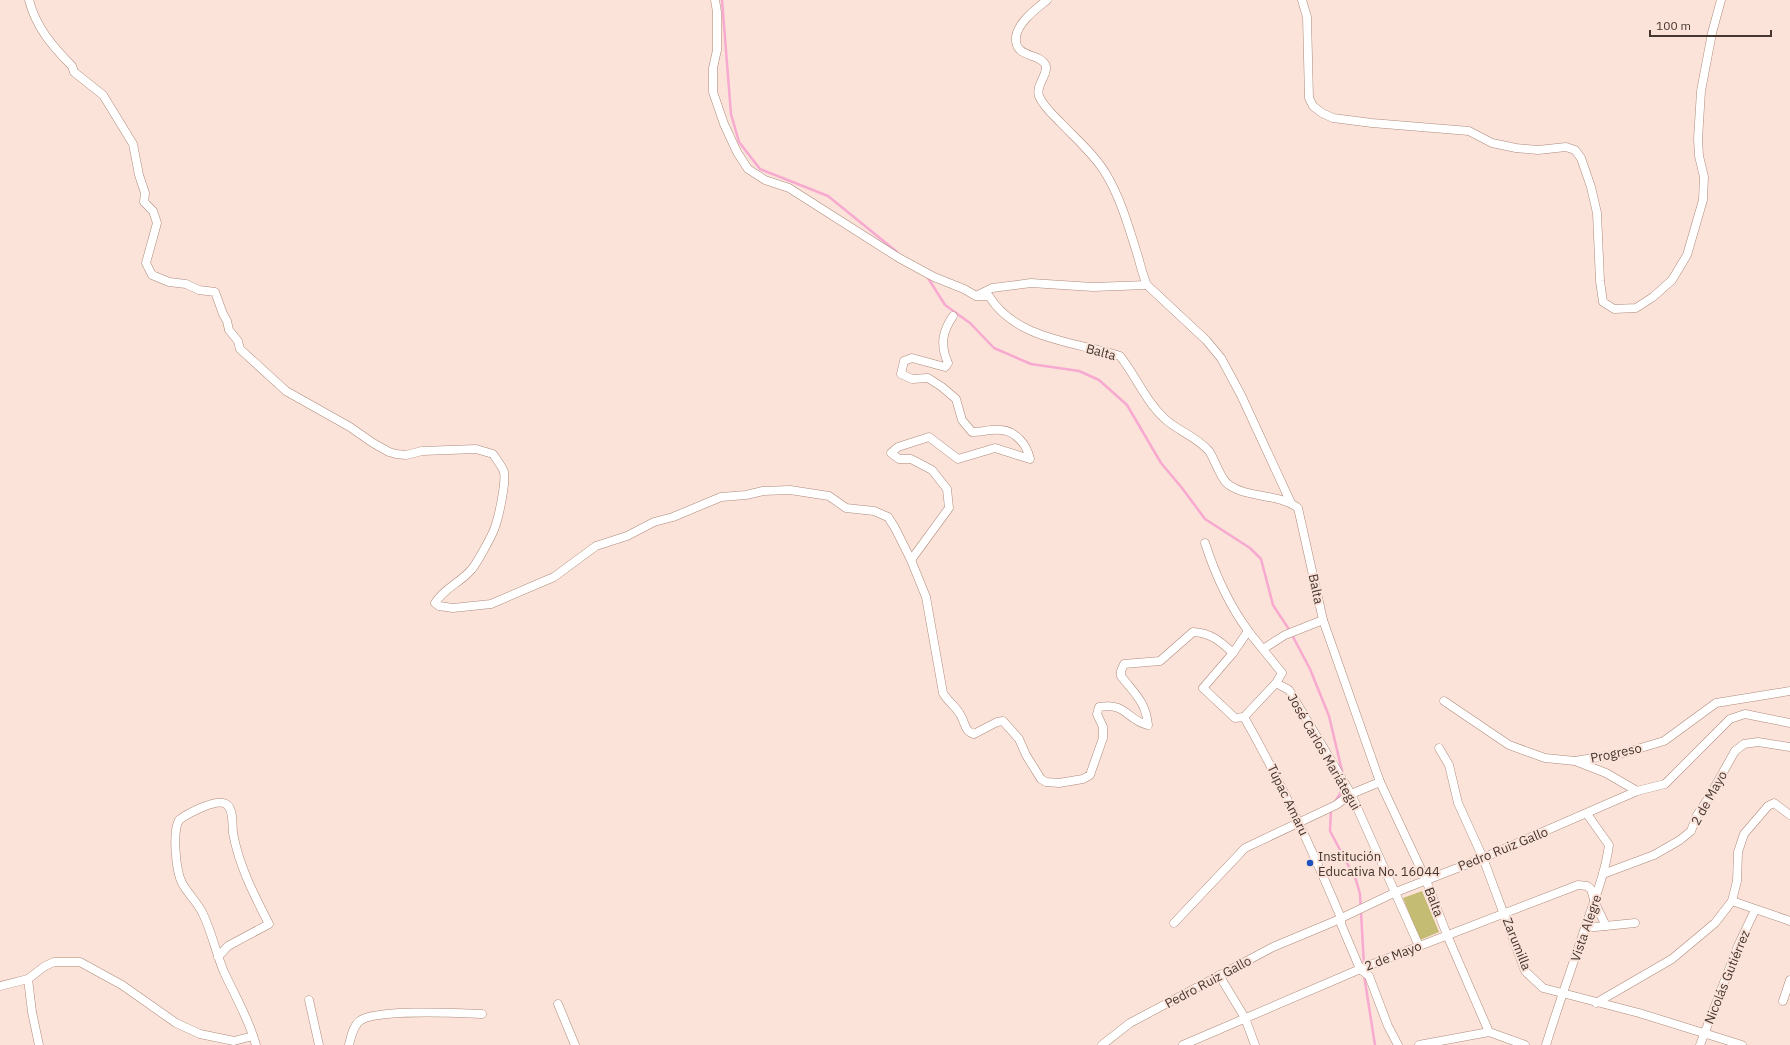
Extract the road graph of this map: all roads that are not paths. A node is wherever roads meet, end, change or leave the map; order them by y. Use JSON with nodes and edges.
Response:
{"nodes":[{"id":1,"x":29,"y":0,"type":"edge"},
{"id":2,"x":715,"y":0,"type":"edge"},
{"id":3,"x":1047,"y":0,"type":"edge"},
{"id":4,"x":1302,"y":0,"type":"edge"},
{"id":5,"x":1721,"y":0,"type":"edge"},
{"id":6,"x":1147,"y":285,"type":"junction"},
{"id":7,"x":976,"y":296,"type":"junction"},
{"id":8,"x":953,"y":316,"type":"dead end"},
{"id":9,"x":1291,"y":503,"type":"junction"},
{"id":10,"x":1205,"y":543,"type":"dead end"},
{"id":11,"x":911,"y":560,"type":"junction"},
{"id":12,"x":1323,"y":620,"type":"junction"},
{"id":13,"x":1248,"y":631,"type":"junction"},
{"id":14,"x":1263,"y":649,"type":"junction"},
{"id":15,"x":1233,"y":653,"type":"junction"},
{"id":16,"x":1276,"y":683,"type":"junction"},
{"id":17,"x":1790,"y":691,"type":"edge"},
{"id":18,"x":1444,"y":700,"type":"dead end"},
{"id":19,"x":1244,"y":717,"type":"junction"},
{"id":20,"x":1790,"y":723,"type":"edge"},
{"id":21,"x":1790,"y":747,"type":"edge"},
{"id":22,"x":1439,"y":748,"type":"dead end"},
{"id":23,"x":1574,"y":761,"type":"junction"},
{"id":24,"x":1380,"y":782,"type":"junction"},
{"id":25,"x":1637,"y":791,"type":"junction"},
{"id":26,"x":1351,"y":794,"type":"junction"},
{"id":27,"x":1587,"y":814,"type":"junction"},
{"id":28,"x":1790,"y":815,"type":"edge"},
{"id":29,"x":1299,"y":821,"type":"junction"},
{"id":30,"x":1483,"y":858,"type":"junction"},
{"id":31,"x":1603,"y":874,"type":"junction"},
{"id":32,"x":1426,"y":880,"type":"junction"},
{"id":33,"x":1396,"y":892,"type":"junction"},
{"id":34,"x":1732,"y":901,"type":"junction"},
{"id":35,"x":1595,"y":904,"type":"junction"},
{"id":36,"x":1755,"y":910,"type":"junction"},
{"id":37,"x":1505,"y":914,"type":"junction"},
{"id":38,"x":1341,"y":918,"type":"junction"},
{"id":39,"x":1790,"y":921,"type":"edge"},
{"id":40,"x":1174,"y":923,"type":"dead end"},
{"id":41,"x":1635,"y":923,"type":"dead end"},
{"id":42,"x":1606,"y":926,"type":"junction"},
{"id":43,"x":1585,"y":928,"type":"junction"},
{"id":44,"x":1447,"y":935,"type":"junction"},
{"id":45,"x":1419,"y":946,"type":"junction"},
{"id":46,"x":218,"y":956,"type":"junction"},
{"id":47,"x":1362,"y":970,"type":"junction"},
{"id":48,"x":1219,"y":975,"type":"junction"},
{"id":49,"x":28,"y":980,"type":"junction"},
{"id":50,"x":1790,"y":980,"type":"edge"},
{"id":51,"x":0,"y":986,"type":"edge"},
{"id":52,"x":1561,"y":994,"type":"junction"},
{"id":53,"x":309,"y":1000,"type":"dead end"},
{"id":54,"x":1783,"y":1001,"type":"dead end"},
{"id":55,"x":1596,"y":1003,"type":"junction"},
{"id":56,"x":558,"y":1004,"type":"dead end"},
{"id":57,"x":482,"y":1014,"type":"dead end"},
{"id":58,"x":1245,"y":1018,"type":"junction"},
{"id":59,"x":1488,"y":1032,"type":"junction"},
{"id":60,"x":1704,"y":1034,"type":"junction"},
{"id":61,"x":253,"y":1036,"type":"junction"},
{"id":62,"x":1187,"y":1044,"type":"edge"},
{"id":63,"x":39,"y":1045,"type":"edge"},
{"id":64,"x":256,"y":1045,"type":"edge"},
{"id":65,"x":319,"y":1045,"type":"edge"},
{"id":66,"x":349,"y":1045,"type":"edge"},
{"id":67,"x":575,"y":1045,"type":"edge"},
{"id":68,"x":1102,"y":1045,"type":"edge"},
{"id":69,"x":1255,"y":1045,"type":"edge"},
{"id":70,"x":1398,"y":1045,"type":"edge"},
{"id":71,"x":1419,"y":1045,"type":"edge"},
{"id":72,"x":1525,"y":1045,"type":"edge"},
{"id":73,"x":1546,"y":1045,"type":"edge"},
{"id":74,"x":1700,"y":1045,"type":"edge"},
{"id":75,"x":1742,"y":1045,"type":"edge"}],
"edges":[{"from":1,"to":11,"type":"street"},
{"from":2,"to":7,"type":"street"},
{"from":3,"to":6,"type":"street"},
{"from":4,"to":5,"type":"street"},
{"from":6,"to":7,"type":"street"},
{"from":6,"to":9,"type":"street"},
{"from":7,"to":9,"type":"street","name":"Balta"},
{"from":8,"to":11,"type":"street"},
{"from":9,"to":12,"type":"street","name":"Balta"},
{"from":10,"to":13,"type":"street","name":"José Carlos Mariátegui"},
{"from":11,"to":15,"type":"street"},
{"from":12,"to":14,"type":"street"},
{"from":12,"to":24,"type":"street","name":"Balta"},
{"from":13,"to":14,"type":"street","name":"José Carlos Mariátegui"},
{"from":13,"to":15,"type":"street"},
{"from":14,"to":16,"type":"street","name":"José Carlos Mariátegui"},
{"from":15,"to":19,"type":"street"},
{"from":16,"to":19,"type":"street"},
{"from":16,"to":26,"type":"street","name":"José Carlos Mariátegui"},
{"from":17,"to":23,"type":"street","name":"Progreso"},
{"from":18,"to":23,"type":"street","name":"Progreso"},
{"from":19,"to":29,"type":"street","name":"Túpac Amaru"},
{"from":20,"to":25,"type":"street","name":"Pedro Ruiz Gallo"},
{"from":21,"to":31,"type":"street","name":"2 de Mayo"},
{"from":22,"to":30,"type":"street","name":"Zarumilla"},
{"from":23,"to":25,"type":"street"},
{"from":24,"to":26,"type":"street"},
{"from":24,"to":32,"type":"street","name":"Balta"},
{"from":25,"to":27,"type":"street","name":"Pedro Ruiz Gallo"},
{"from":26,"to":29,"type":"street"},
{"from":26,"to":33,"type":"street","name":"José Carlos Mariátegui"},
{"from":27,"to":30,"type":"street","name":"Pedro Ruiz Gallo"},
{"from":27,"to":31,"type":"street","name":"Vista Alegre"},
{"from":28,"to":34,"type":"street"},
{"from":29,"to":38,"type":"street","name":"Túpac Amaru"},
{"from":29,"to":40,"type":"street"},
{"from":30,"to":32,"type":"street","name":"Pedro Ruiz Gallo"},
{"from":30,"to":37,"type":"street","name":"Zarumilla"},
{"from":31,"to":35,"type":"street","name":"Vista Alegre"},
{"from":32,"to":33,"type":"street","name":"Pedro Ruiz Gallo"},
{"from":32,"to":44,"type":"street","name":"Balta"},
{"from":33,"to":38,"type":"street","name":"Pedro Ruiz Gallo"},
{"from":33,"to":45,"type":"street","name":"José Carlos Mariátegui"},
{"from":34,"to":36,"type":"street"},
{"from":34,"to":55,"type":"street"},
{"from":35,"to":37,"type":"street","name":"2 de Mayo"},
{"from":35,"to":42,"type":"street"},
{"from":35,"to":43,"type":"street","name":"Vista Alegre"},
{"from":36,"to":39,"type":"street"},
{"from":36,"to":60,"type":"street","name":"Nicolás Gutiérrez"},
{"from":37,"to":44,"type":"street","name":"2 de Mayo"},
{"from":37,"to":52,"type":"street","name":"Zarumilla"},
{"from":38,"to":47,"type":"street","name":"Túpac Amaru"},
{"from":38,"to":48,"type":"street","name":"Pedro Ruiz Gallo"},
{"from":41,"to":42,"type":"street"},
{"from":42,"to":43,"type":"street"},
{"from":43,"to":52,"type":"street","name":"Vista Alegre"},
{"from":44,"to":45,"type":"street","name":"2 de Mayo"},
{"from":44,"to":59,"type":"street","name":"Balta"},
{"from":45,"to":47,"type":"street","name":"2 de Mayo"},
{"from":46,"to":46,"type":"street"},
{"from":46,"to":61,"type":"street"},
{"from":47,"to":58,"type":"street","name":"2 de Mayo"},
{"from":47,"to":70,"type":"street","name":"Túpac Amaru"},
{"from":48,"to":58,"type":"street"},
{"from":48,"to":68,"type":"street","name":"Pedro Ruiz Gallo"},
{"from":49,"to":51,"type":"street"},
{"from":49,"to":61,"type":"street"},
{"from":49,"to":63,"type":"street"},
{"from":50,"to":54,"type":"street"},
{"from":52,"to":55,"type":"street","name":"Zarumilla"},
{"from":52,"to":73,"type":"street","name":"Vista Alegre"},
{"from":53,"to":65,"type":"street"},
{"from":55,"to":60,"type":"street","name":"Zarumilla"},
{"from":56,"to":67,"type":"street"},
{"from":57,"to":66,"type":"street"},
{"from":58,"to":62,"type":"street","name":"2 de Mayo"},
{"from":58,"to":69,"type":"street"},
{"from":59,"to":71,"type":"street"},
{"from":59,"to":72,"type":"street"},
{"from":60,"to":74,"type":"street","name":"Nicolás Gutiérrez"},
{"from":60,"to":75,"type":"street","name":"Zarumilla"},
{"from":61,"to":64,"type":"street"}]}
